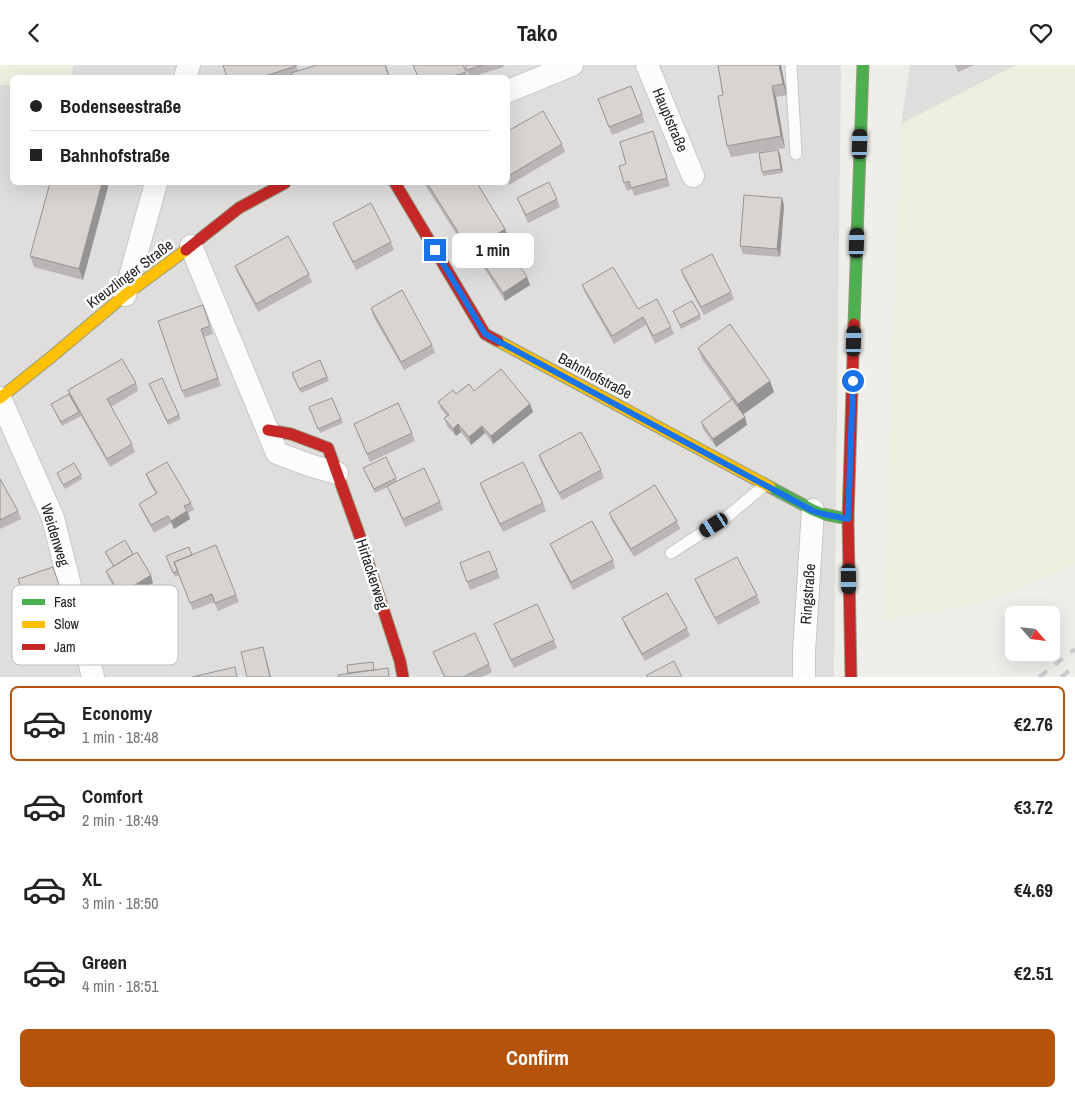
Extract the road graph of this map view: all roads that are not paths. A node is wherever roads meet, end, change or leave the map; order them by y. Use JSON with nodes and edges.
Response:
{"nodes":[{"id":1,"x":572,"y":65,"type":"edge"},
{"id":2,"x":647,"y":65,"type":"edge"},
{"id":3,"x":791,"y":65,"type":"edge"},
{"id":4,"x":863,"y":65,"type":"edge"},
{"id":5,"x":510,"y":90,"type":"edge"},
{"id":6,"x":796,"y":154,"type":"dead end"},
{"id":7,"x":693,"y":176,"type":"dead end"},
{"id":8,"x":155,"y":185,"type":"edge"},
{"id":9,"x":281,"y":185,"type":"edge"},
{"id":10,"x":397,"y":185,"type":"edge"},
{"id":11,"x":191,"y":247,"type":"junction"},
{"id":12,"x":125,"y":295,"type":"junction"},
{"id":13,"x":0,"y":398,"type":"edge"},
{"id":14,"x":337,"y":473,"type":"joint"},
{"id":15,"x":765,"y":485,"type":"junction"},
{"id":16,"x":813,"y":511,"type":"junction"},
{"id":17,"x":848,"y":519,"type":"junction"},
{"id":18,"x":671,"y":553,"type":"dead end"},
{"id":19,"x":70,"y":585,"type":"edge"},
{"id":20,"x":403,"y":677,"type":"edge"},
{"id":21,"x":804,"y":677,"type":"edge"},
{"id":22,"x":851,"y":677,"type":"edge"}],
"edges":[{"from":1,"to":5,"type":"street"},
{"from":2,"to":7,"type":"street","name":"Hauptstraße"},
{"from":3,"to":6,"type":"lane"},
{"from":4,"to":17,"type":"street"},
{"from":8,"to":12,"type":"street"},
{"from":9,"to":11,"type":"street","name":"Kreuzlinger Straße"},
{"from":10,"to":15,"type":"street","name":"Bahnhofstraße"},
{"from":11,"to":12,"type":"street","name":"Kreuzlinger Straße"},
{"from":11,"to":14,"type":"street","name":"Hirtackerweg"},
{"from":12,"to":13,"type":"street","name":"Kreuzlinger Straße"},
{"from":13,"to":19,"type":"street","name":"Weidenweg"},
{"from":14,"to":20,"type":"street","name":"Hirtackerweg"},
{"from":15,"to":16,"type":"street","name":"Bahnhofstraße"},
{"from":15,"to":18,"type":"lane"},
{"from":16,"to":17,"type":"street","name":"Bahnhofstraße"},
{"from":16,"to":21,"type":"street","name":"Ringstraße"},
{"from":17,"to":22,"type":"street"}]}
